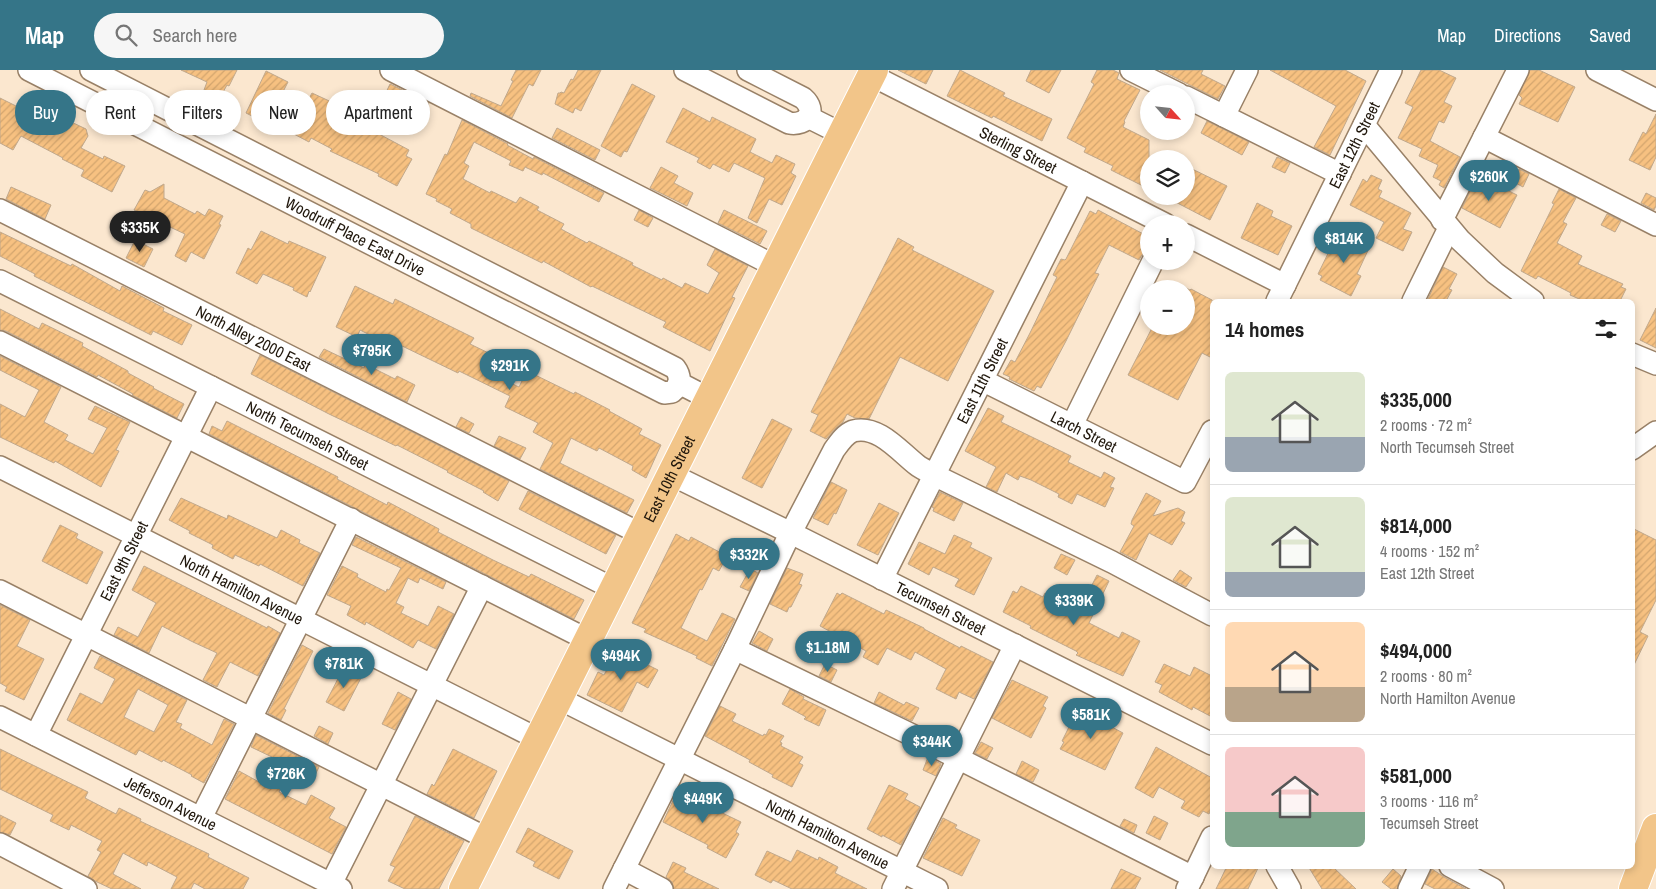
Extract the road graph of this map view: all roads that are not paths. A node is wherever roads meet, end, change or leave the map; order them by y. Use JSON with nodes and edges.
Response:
{"nodes":[{"id":1,"x":29,"y":70,"type":"edge"},
{"id":2,"x":91,"y":70,"type":"edge"},
{"id":3,"x":391,"y":70,"type":"edge"},
{"id":4,"x":685,"y":70,"type":"edge"},
{"id":5,"x":748,"y":70,"type":"edge"},
{"id":6,"x":1131,"y":70,"type":"edge"},
{"id":7,"x":1247,"y":70,"type":"edge"},
{"id":8,"x":1391,"y":70,"type":"edge"},
{"id":9,"x":1518,"y":70,"type":"edge"},
{"id":10,"x":1597,"y":70,"type":"edge"},
{"id":11,"x":873,"y":72,"type":"edge"},
{"id":12,"x":1161,"y":85,"type":"edge"},
{"id":13,"x":1656,"y":100,"type":"edge"},
{"id":14,"x":1195,"y":102,"type":"edge"},
{"id":15,"x":1224,"y":116,"type":"junction"},
{"id":16,"x":808,"y":117,"type":"junction"},
{"id":17,"x":1364,"y":125,"type":"junction"},
{"id":18,"x":842,"y":134,"type":"junction"},
{"id":19,"x":1484,"y":137,"type":"junction"},
{"id":20,"x":1340,"y":174,"type":"junction"},
{"id":21,"x":1082,"y":182,"type":"junction"},
{"id":22,"x":0,"y":210,"type":"edge"},
{"id":23,"x":1147,"y":215,"type":"edge"},
{"id":24,"x":1445,"y":224,"type":"junction"},
{"id":25,"x":1656,"y":225,"type":"edge"},
{"id":26,"x":1195,"y":240,"type":"edge"},
{"id":27,"x":775,"y":266,"type":"junction"},
{"id":28,"x":1149,"y":270,"type":"edge"},
{"id":29,"x":0,"y":281,"type":"edge"},
{"id":30,"x":1281,"y":293,"type":"edge"},
{"id":31,"x":1414,"y":299,"type":"edge"},
{"id":32,"x":1530,"y":299,"type":"edge"},
{"id":33,"x":0,"y":342,"type":"edge"},
{"id":34,"x":1635,"y":355,"type":"edge"},
{"id":35,"x":1656,"y":364,"type":"edge"},
{"id":36,"x":982,"y":380,"type":"junction"},
{"id":37,"x":679,"y":383,"type":"junction"},
{"id":38,"x":211,"y":387,"type":"junction"},
{"id":39,"x":708,"y":398,"type":"junction"},
{"id":40,"x":1072,"y":426,"type":"junction"},
{"id":41,"x":1656,"y":432,"type":"edge"},
{"id":42,"x":1210,"y":435,"type":"edge"},
{"id":43,"x":186,"y":436,"type":"junction"},
{"id":44,"x":1635,"y":448,"type":"edge"},
{"id":45,"x":0,"y":467,"type":"edge"},
{"id":46,"x":670,"y":474,"type":"junction"},
{"id":47,"x":935,"y":475,"type":"junction"},
{"id":48,"x":351,"y":520,"type":"junction"},
{"id":49,"x":791,"y":533,"type":"junction"},
{"id":50,"x":641,"y":534,"type":"junction"},
{"id":51,"x":136,"y":536,"type":"junction"},
{"id":52,"x":882,"y":579,"type":"junction"},
{"id":53,"x":482,"y":586,"type":"junction"},
{"id":54,"x":614,"y":589,"type":"junction"},
{"id":55,"x":0,"y":592,"type":"edge"},
{"id":56,"x":1210,"y":614,"type":"edge"},
{"id":57,"x":300,"y":619,"type":"junction"},
{"id":58,"x":86,"y":635,"type":"junction"},
{"id":59,"x":588,"y":640,"type":"junction"},
{"id":60,"x":1014,"y":645,"type":"junction"},
{"id":61,"x":734,"y":649,"type":"junction"},
{"id":62,"x":431,"y":685,"type":"junction"},
{"id":63,"x":558,"y":698,"type":"junction"},
{"id":64,"x":0,"y":717,"type":"edge"},
{"id":65,"x":251,"y":719,"type":"junction"},
{"id":66,"x":36,"y":735,"type":"junction"},
{"id":67,"x":538,"y":739,"type":"junction"},
{"id":68,"x":1210,"y":743,"type":"edge"},
{"id":69,"x":679,"y":759,"type":"junction"},
{"id":70,"x":959,"y":759,"type":"junction"},
{"id":71,"x":381,"y":785,"type":"junction"},
{"id":72,"x":201,"y":818,"type":"junction"},
{"id":73,"x":1656,"y":828,"type":"edge"},
{"id":74,"x":488,"y":839,"type":"junction"},
{"id":75,"x":1210,"y":842,"type":"edge"},
{"id":76,"x":0,"y":844,"type":"edge"},
{"id":77,"x":624,"y":869,"type":"junction"},
{"id":78,"x":1279,"y":869,"type":"edge"},
{"id":79,"x":1419,"y":869,"type":"edge"},
{"id":80,"x":1456,"y":869,"type":"edge"},
{"id":81,"x":897,"y":880,"type":"edge"},
{"id":82,"x":1190,"y":883,"type":"edge"},
{"id":83,"x":336,"y":886,"type":"edge"},
{"id":84,"x":86,"y":889,"type":"edge"},
{"id":85,"x":463,"y":889,"type":"edge"},
{"id":86,"x":614,"y":889,"type":"edge"},
{"id":87,"x":662,"y":889,"type":"edge"},
{"id":88,"x":937,"y":889,"type":"edge"},
{"id":89,"x":1290,"y":889,"type":"edge"},
{"id":90,"x":1409,"y":889,"type":"edge"},
{"id":91,"x":1493,"y":889,"type":"edge"},
{"id":92,"x":1632,"y":889,"type":"edge"}],
"edges":[{"from":1,"to":37,"type":"street","name":"Woodruff Place East Drive"},
{"from":2,"to":37,"type":"street","name":"Woodruff Place East Drive"},
{"from":3,"to":27,"type":"street"},
{"from":4,"to":16,"type":"street"},
{"from":5,"to":16,"type":"street"},
{"from":6,"to":12,"type":"street"},
{"from":7,"to":15,"type":"street"},
{"from":8,"to":17,"type":"street","name":"East 12th Street"},
{"from":9,"to":19,"type":"street"},
{"from":10,"to":13,"type":"street"},
{"from":11,"to":18,"type":"main road","name":"East 10th Street"},
{"from":11,"to":21,"type":"street","name":"Sterling Street"},
{"from":14,"to":15,"type":"street"},
{"from":15,"to":20,"type":"street"},
{"from":16,"to":18,"type":"street"},
{"from":17,"to":20,"type":"street","name":"East 12th Street"},
{"from":17,"to":24,"type":"street"},
{"from":18,"to":27,"type":"main road","name":"East 10th Street"},
{"from":19,"to":24,"type":"street"},
{"from":19,"to":25,"type":"street"},
{"from":20,"to":30,"type":"street","name":"East 12th Street"},
{"from":21,"to":23,"type":"street","name":"Sterling Street"},
{"from":21,"to":36,"type":"street","name":"East 11th Street"},
{"from":22,"to":50,"type":"street","name":"North Alley 2000 East"},
{"from":24,"to":31,"type":"street"},
{"from":24,"to":32,"type":"street"},
{"from":26,"to":30,"type":"street"},
{"from":27,"to":39,"type":"main road","name":"East 10th Street"},
{"from":28,"to":40,"type":"street"},
{"from":29,"to":38,"type":"street","name":"North Tecumseh Street"},
{"from":33,"to":43,"type":"street"},
{"from":34,"to":35,"type":"street"},
{"from":36,"to":40,"type":"street","name":"Larch Street"},
{"from":36,"to":47,"type":"street","name":"East 11th Street"},
{"from":37,"to":39,"type":"street"},
{"from":38,"to":43,"type":"street","name":"East 9th Street"},
{"from":38,"to":54,"type":"street","name":"North Tecumseh Street"},
{"from":39,"to":46,"type":"main road","name":"East 10th Street"},
{"from":40,"to":42,"type":"street","name":"Larch Street"},
{"from":41,"to":44,"type":"street"},
{"from":43,"to":48,"type":"street"},
{"from":43,"to":51,"type":"street","name":"East 9th Street"},
{"from":45,"to":51,"type":"street","name":"North Hamilton Avenue"},
{"from":46,"to":49,"type":"street","name":"Tecumseh Street"},
{"from":46,"to":50,"type":"main road","name":"East 10th Street"},
{"from":47,"to":49,"type":"street"},
{"from":47,"to":52,"type":"street","name":"East 11th Street"},
{"from":47,"to":56,"type":"street"},
{"from":48,"to":53,"type":"street"},
{"from":48,"to":57,"type":"street"},
{"from":49,"to":52,"type":"street","name":"Tecumseh Street"},
{"from":49,"to":61,"type":"street"},
{"from":50,"to":54,"type":"main road","name":"East 10th Street"},
{"from":51,"to":57,"type":"street","name":"North Hamilton Avenue"},
{"from":51,"to":58,"type":"street","name":"East 9th Street"},
{"from":52,"to":60,"type":"street","name":"Tecumseh Street"},
{"from":53,"to":59,"type":"street"},
{"from":53,"to":62,"type":"street"},
{"from":54,"to":59,"type":"main road","name":"East 10th Street"},
{"from":55,"to":58,"type":"street"},
{"from":57,"to":62,"type":"street","name":"North Hamilton Avenue"},
{"from":57,"to":65,"type":"street"},
{"from":58,"to":65,"type":"street"},
{"from":58,"to":66,"type":"street","name":"East 9th Street"},
{"from":59,"to":63,"type":"main road","name":"East 10th Street"},
{"from":60,"to":68,"type":"street","name":"Tecumseh Street"},
{"from":60,"to":70,"type":"street"},
{"from":61,"to":69,"type":"street"},
{"from":61,"to":70,"type":"street"},
{"from":62,"to":67,"type":"street","name":"North Hamilton Avenue"},
{"from":62,"to":71,"type":"street"},
{"from":63,"to":67,"type":"main road","name":"East 10th Street"},
{"from":63,"to":69,"type":"street","name":"North Hamilton Avenue"},
{"from":64,"to":66,"type":"street","name":"Jefferson Avenue"},
{"from":65,"to":71,"type":"street"},
{"from":65,"to":72,"type":"street"},
{"from":66,"to":72,"type":"street","name":"Jefferson Avenue"},
{"from":67,"to":74,"type":"main road","name":"East 10th Street"},
{"from":69,"to":77,"type":"street"},
{"from":69,"to":81,"type":"street","name":"North Hamilton Avenue"},
{"from":70,"to":81,"type":"street"},
{"from":70,"to":82,"type":"street"},
{"from":71,"to":74,"type":"street"},
{"from":71,"to":83,"type":"street"},
{"from":72,"to":83,"type":"street","name":"Jefferson Avenue"},
{"from":73,"to":92,"type":"main road"},
{"from":74,"to":85,"type":"main road","name":"East 10th Street"},
{"from":75,"to":82,"type":"street"},
{"from":76,"to":84,"type":"street"},
{"from":77,"to":86,"type":"street"},
{"from":77,"to":87,"type":"street"},
{"from":78,"to":89,"type":"street"},
{"from":79,"to":90,"type":"street"},
{"from":80,"to":91,"type":"street"},
{"from":81,"to":88,"type":"street","name":"North Hamilton Avenue"}]}
